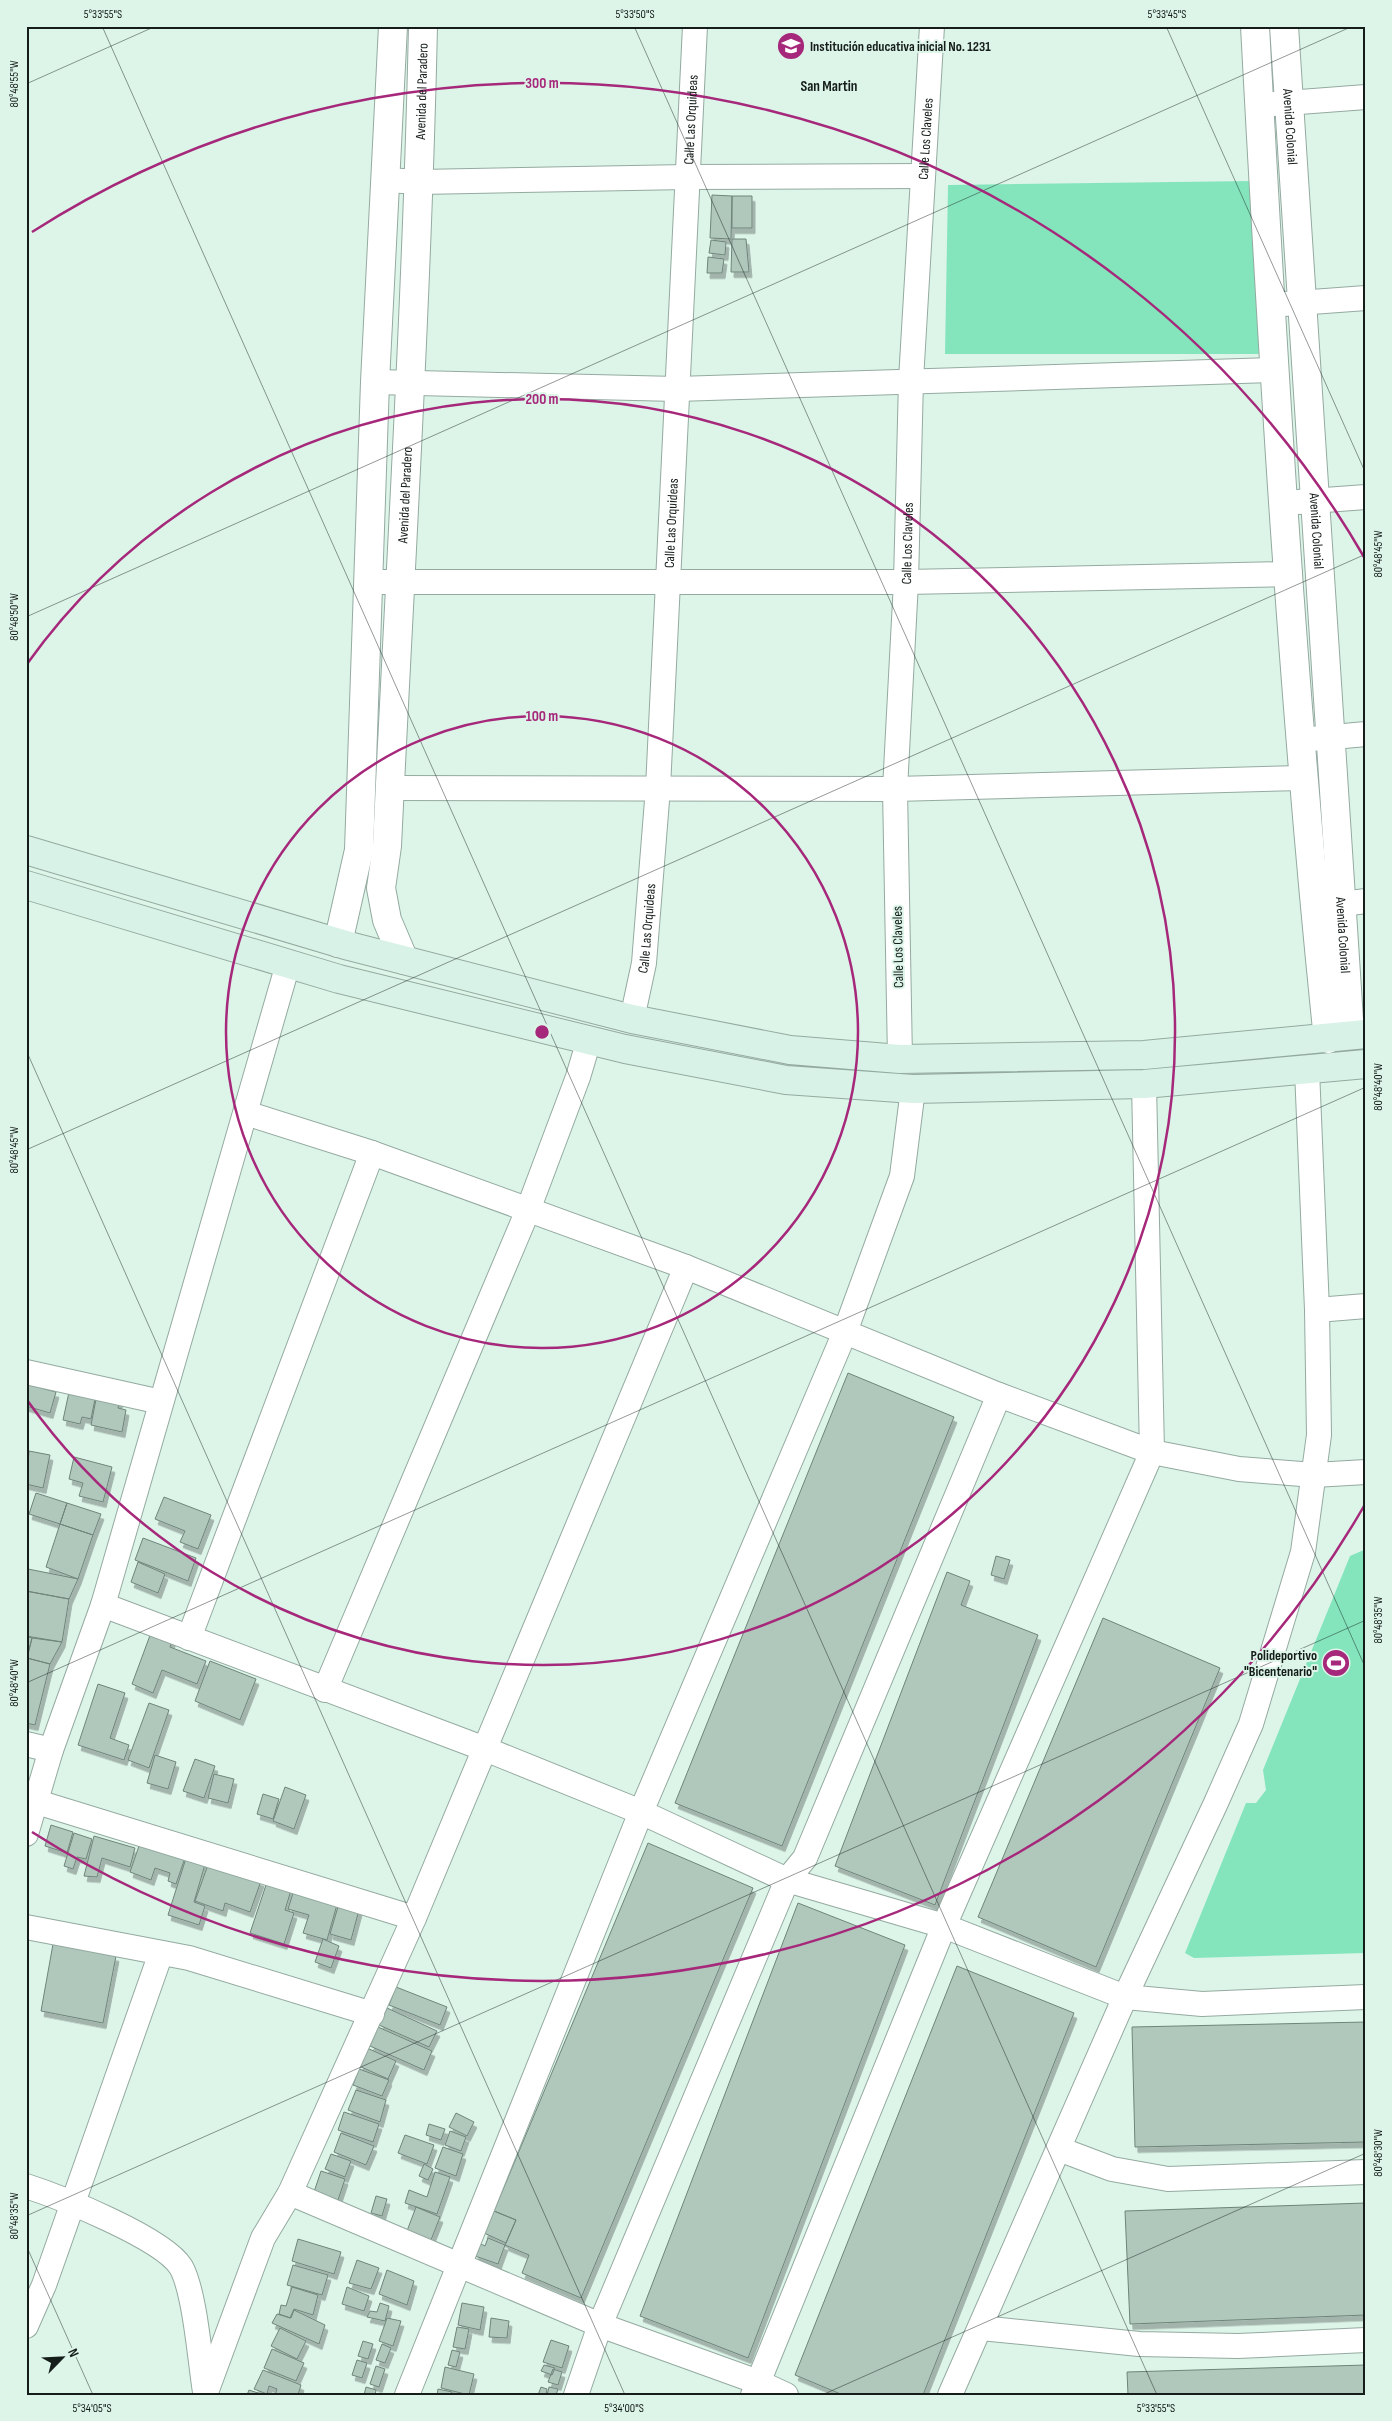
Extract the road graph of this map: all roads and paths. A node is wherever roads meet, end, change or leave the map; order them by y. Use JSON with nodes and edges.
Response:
{"nodes":[{"id":1,"x":393,"y":26,"type":"edge"},
{"id":2,"x":423,"y":26,"type":"edge"},
{"id":3,"x":695,"y":26,"type":"edge"},
{"id":4,"x":932,"y":26,"type":"edge"},
{"id":5,"x":1255,"y":26,"type":"edge"},
{"id":6,"x":1284,"y":26,"type":"edge"},
{"id":7,"x":1366,"y":97,"type":"edge"},
{"id":8,"x":1289,"y":103,"type":"junction"},
{"id":9,"x":1259,"y":105,"type":"junction"},
{"id":10,"x":923,"y":176,"type":"junction"},
{"id":11,"x":687,"y":177,"type":"junction"},
{"id":12,"x":386,"y":180,"type":"junction"},
{"id":13,"x":420,"y":182,"type":"junction"},
{"id":14,"x":1366,"y":298,"type":"edge"},
{"id":15,"x":1302,"y":303,"type":"junction"},
{"id":16,"x":1270,"y":305,"type":"junction"},
{"id":17,"x":1274,"y":370,"type":"junction"},
{"id":18,"x":911,"y":380,"type":"junction"},
{"id":19,"x":411,"y":381,"type":"junction"},
{"id":20,"x":375,"y":382,"type":"junction"},
{"id":21,"x":677,"y":389,"type":"junction"},
{"id":22,"x":1366,"y":497,"type":"edge"},
{"id":23,"x":1315,"y":500,"type":"junction"},
{"id":24,"x":1284,"y":503,"type":"junction"},
{"id":25,"x":1290,"y":574,"type":"junction"},
{"id":26,"x":668,"y":581,"type":"junction"},
{"id":27,"x":368,"y":582,"type":"junction"},
{"id":28,"x":906,"y":582,"type":"junction"},
{"id":29,"x":400,"y":583,"type":"junction"},
{"id":30,"x":1366,"y":734,"type":"edge"},
{"id":31,"x":1330,"y":738,"type":"junction"},
{"id":32,"x":1300,"y":740,"type":"junction"},
{"id":33,"x":1302,"y":778,"type":"junction"},
{"id":34,"x":390,"y":788,"type":"junction"},
{"id":35,"x":658,"y":788,"type":"junction"},
{"id":36,"x":895,"y":789,"type":"junction"},
{"id":37,"x":26,"y":850,"type":"edge"},
{"id":38,"x":26,"y":885,"type":"edge"},
{"id":39,"x":1354,"y":902,"type":"edge"},
{"id":40,"x":343,"y":945,"type":"junction"},
{"id":41,"x":404,"y":960,"type":"junction"},
{"id":42,"x":288,"y":964,"type":"junction"},
{"id":43,"x":339,"y":979,"type":"junction"},
{"id":44,"x":632,"y":1018,"type":"junction"},
{"id":45,"x":1348,"y":1036,"type":"edge"},
{"id":46,"x":589,"y":1040,"type":"junction"},
{"id":47,"x":900,"y":1060,"type":"junction"},
{"id":48,"x":1366,"y":1064,"type":"edge"},
{"id":49,"x":1307,"y":1070,"type":"junction"},
{"id":50,"x":1144,"y":1084,"type":"junction"},
{"id":51,"x":913,"y":1089,"type":"junction"},
{"id":52,"x":246,"y":1113,"type":"junction"},
{"id":53,"x":372,"y":1153,"type":"junction"},
{"id":54,"x":528,"y":1210,"type":"junction"},
{"id":55,"x":686,"y":1266,"type":"junction"},
{"id":56,"x":1366,"y":1306,"type":"edge"},
{"id":57,"x":1317,"y":1310,"type":"junction"},
{"id":58,"x":845,"y":1332,"type":"junction"},
{"id":59,"x":26,"y":1372,"type":"edge"},
{"id":60,"x":999,"y":1396,"type":"junction"},
{"id":61,"x":162,"y":1402,"type":"junction"},
{"id":62,"x":1152,"y":1452,"type":"junction"},
{"id":63,"x":1366,"y":1472,"type":"edge"},
{"id":64,"x":1314,"y":1475,"type":"junction"},
{"id":65,"x":103,"y":1606,"type":"junction"},
{"id":66,"x":189,"y":1638,"type":"junction"},
{"id":67,"x":324,"y":1690,"type":"junction"},
{"id":68,"x":26,"y":1744,"type":"edge"},
{"id":69,"x":51,"y":1750,"type":"junction"},
{"id":70,"x":485,"y":1750,"type":"junction"},
{"id":71,"x":37,"y":1802,"type":"junction"},
{"id":72,"x":641,"y":1812,"type":"junction"},
{"id":73,"x":26,"y":1834,"type":"edge"},
{"id":74,"x":787,"y":1880,"type":"junction"},
{"id":75,"x":414,"y":1918,"type":"junction"},
{"id":76,"x":944,"y":1926,"type":"junction"},
{"id":77,"x":26,"y":1928,"type":"edge"},
{"id":78,"x":161,"y":1953,"type":"junction"},
{"id":79,"x":1125,"y":1996,"type":"junction"},
{"id":80,"x":1366,"y":1997,"type":"edge"},
{"id":81,"x":372,"y":2014,"type":"junction"},
{"id":82,"x":1059,"y":2149,"type":"junction"},
{"id":83,"x":1366,"y":2172,"type":"edge"},
{"id":84,"x":26,"y":2186,"type":"edge"},
{"id":85,"x":290,"y":2193,"type":"junction"},
{"id":86,"x":73,"y":2202,"type":"junction"},
{"id":87,"x":459,"y":2265,"type":"junction"},
{"id":88,"x":600,"y":2325,"type":"junction"},
{"id":89,"x":26,"y":2326,"type":"edge"},
{"id":90,"x":981,"y":2328,"type":"junction"},
{"id":91,"x":1366,"y":2340,"type":"edge"},
{"id":92,"x":755,"y":2388,"type":"edge"},
{"id":93,"x":205,"y":2395,"type":"edge"},
{"id":94,"x":408,"y":2395,"type":"edge"},
{"id":95,"x":576,"y":2395,"type":"edge"},
{"id":96,"x":786,"y":2395,"type":"edge"},
{"id":97,"x":950,"y":2395,"type":"edge"}],
"edges":[{"from":1,"to":12,"type":"street"},
{"from":2,"to":13,"type":"street","name":"Avenida del Paradero"},
{"from":3,"to":11,"type":"street","name":"Calle Las Orquideas"},
{"from":4,"to":10,"type":"street","name":"Calle Los Claveles"},
{"from":5,"to":9,"type":"street"},
{"from":6,"to":8,"type":"street","name":"Avenida Colonial"},
{"from":7,"to":8,"type":"street"},
{"from":8,"to":9,"type":"street"},
{"from":8,"to":15,"type":"street","name":"Avenida Colonial"},
{"from":9,"to":16,"type":"street"},
{"from":10,"to":11,"type":"street"},
{"from":10,"to":18,"type":"street","name":"Calle Los Claveles"},
{"from":11,"to":13,"type":"street"},
{"from":11,"to":21,"type":"street","name":"Calle Las Orquideas"},
{"from":12,"to":13,"type":"street"},
{"from":12,"to":20,"type":"street"},
{"from":13,"to":19,"type":"street","name":"Avenida del Paradero"},
{"from":14,"to":15,"type":"street"},
{"from":15,"to":16,"type":"street"},
{"from":15,"to":23,"type":"street","name":"Avenida Colonial"},
{"from":16,"to":17,"type":"street"},
{"from":17,"to":18,"type":"street"},
{"from":17,"to":24,"type":"street"},
{"from":18,"to":21,"type":"street"},
{"from":18,"to":28,"type":"street","name":"Calle Los Claveles"},
{"from":19,"to":20,"type":"street"},
{"from":19,"to":21,"type":"street"},
{"from":19,"to":29,"type":"street","name":"Avenida del Paradero"},
{"from":20,"to":27,"type":"street"},
{"from":21,"to":26,"type":"street","name":"Calle Las Orquideas"},
{"from":22,"to":23,"type":"street"},
{"from":23,"to":24,"type":"street"},
{"from":23,"to":31,"type":"street","name":"Avenida Colonial"},
{"from":24,"to":25,"type":"street"},
{"from":25,"to":28,"type":"street"},
{"from":25,"to":32,"type":"street"},
{"from":26,"to":28,"type":"street"},
{"from":26,"to":29,"type":"street"},
{"from":26,"to":35,"type":"street","name":"Calle Las Orquideas"},
{"from":27,"to":29,"type":"street"},
{"from":27,"to":40,"type":"street"},
{"from":28,"to":36,"type":"street","name":"Calle Los Claveles"},
{"from":29,"to":34,"type":"street","name":"Avenida del Paradero"},
{"from":30,"to":31,"type":"street"},
{"from":31,"to":32,"type":"street"},
{"from":31,"to":39,"type":"street","name":"Avenida Colonial"},
{"from":32,"to":33,"type":"street"},
{"from":33,"to":36,"type":"street"},
{"from":33,"to":45,"type":"street"},
{"from":34,"to":35,"type":"street"},
{"from":34,"to":41,"type":"street","name":"Avenida del Paradero"},
{"from":35,"to":36,"type":"street"},
{"from":35,"to":44,"type":"street","name":"Calle Las Orquideas"},
{"from":36,"to":47,"type":"street","name":"Calle Los Claveles"},
{"from":37,"to":40,"type":"main road"},
{"from":38,"to":42,"type":"main road"},
{"from":39,"to":45,"type":"street","name":"Avenida Colonial"},
{"from":40,"to":41,"type":"main road"},
{"from":40,"to":43,"type":"main road"},
{"from":41,"to":44,"type":"main road"},
{"from":42,"to":43,"type":"main road"},
{"from":42,"to":52,"type":"street"},
{"from":43,"to":46,"type":"main road"},
{"from":44,"to":47,"type":"main road"},
{"from":45,"to":47,"type":"main road"},
{"from":46,"to":51,"type":"main road"},
{"from":46,"to":54,"type":"street"},
{"from":48,"to":49,"type":"main road"},
{"from":49,"to":50,"type":"main road"},
{"from":49,"to":57,"type":"street"},
{"from":50,"to":51,"type":"main road"},
{"from":50,"to":62,"type":"street"},
{"from":51,"to":58,"type":"street"},
{"from":52,"to":53,"type":"street"},
{"from":52,"to":61,"type":"street"},
{"from":53,"to":54,"type":"street"},
{"from":53,"to":66,"type":"street"},
{"from":54,"to":55,"type":"street"},
{"from":54,"to":67,"type":"street"},
{"from":55,"to":58,"type":"street"},
{"from":55,"to":70,"type":"street"},
{"from":56,"to":57,"type":"street"},
{"from":57,"to":64,"type":"street"},
{"from":58,"to":60,"type":"street"},
{"from":58,"to":72,"type":"street"},
{"from":59,"to":61,"type":"street"},
{"from":60,"to":62,"type":"street"},
{"from":60,"to":74,"type":"street"},
{"from":61,"to":65,"type":"street"},
{"from":62,"to":64,"type":"street"},
{"from":62,"to":76,"type":"street"},
{"from":63,"to":64,"type":"street"},
{"from":64,"to":79,"type":"street"},
{"from":65,"to":66,"type":"street"},
{"from":65,"to":69,"type":"street"},
{"from":66,"to":67,"type":"street"},
{"from":67,"to":70,"type":"street"},
{"from":68,"to":69,"type":"street"},
{"from":69,"to":71,"type":"street"},
{"from":70,"to":72,"type":"street"},
{"from":70,"to":75,"type":"street"},
{"from":71,"to":73,"type":"street"},
{"from":71,"to":75,"type":"street"},
{"from":72,"to":74,"type":"street"},
{"from":72,"to":87,"type":"street"},
{"from":74,"to":76,"type":"street"},
{"from":74,"to":88,"type":"street"},
{"from":75,"to":81,"type":"street"},
{"from":76,"to":79,"type":"street"},
{"from":76,"to":92,"type":"street"},
{"from":77,"to":78,"type":"street"},
{"from":78,"to":81,"type":"street"},
{"from":78,"to":86,"type":"street"},
{"from":79,"to":80,"type":"street"},
{"from":79,"to":82,"type":"street"},
{"from":81,"to":85,"type":"street"},
{"from":82,"to":83,"type":"street"},
{"from":82,"to":90,"type":"street"},
{"from":84,"to":86,"type":"street"},
{"from":85,"to":87,"type":"street"},
{"from":85,"to":93,"type":"street"},
{"from":86,"to":89,"type":"street"},
{"from":86,"to":93,"type":"street"},
{"from":87,"to":88,"type":"street"},
{"from":87,"to":94,"type":"street"},
{"from":88,"to":92,"type":"street"},
{"from":88,"to":95,"type":"street"},
{"from":90,"to":91,"type":"street"},
{"from":90,"to":97,"type":"street"},
{"from":92,"to":96,"type":"street"}]}
